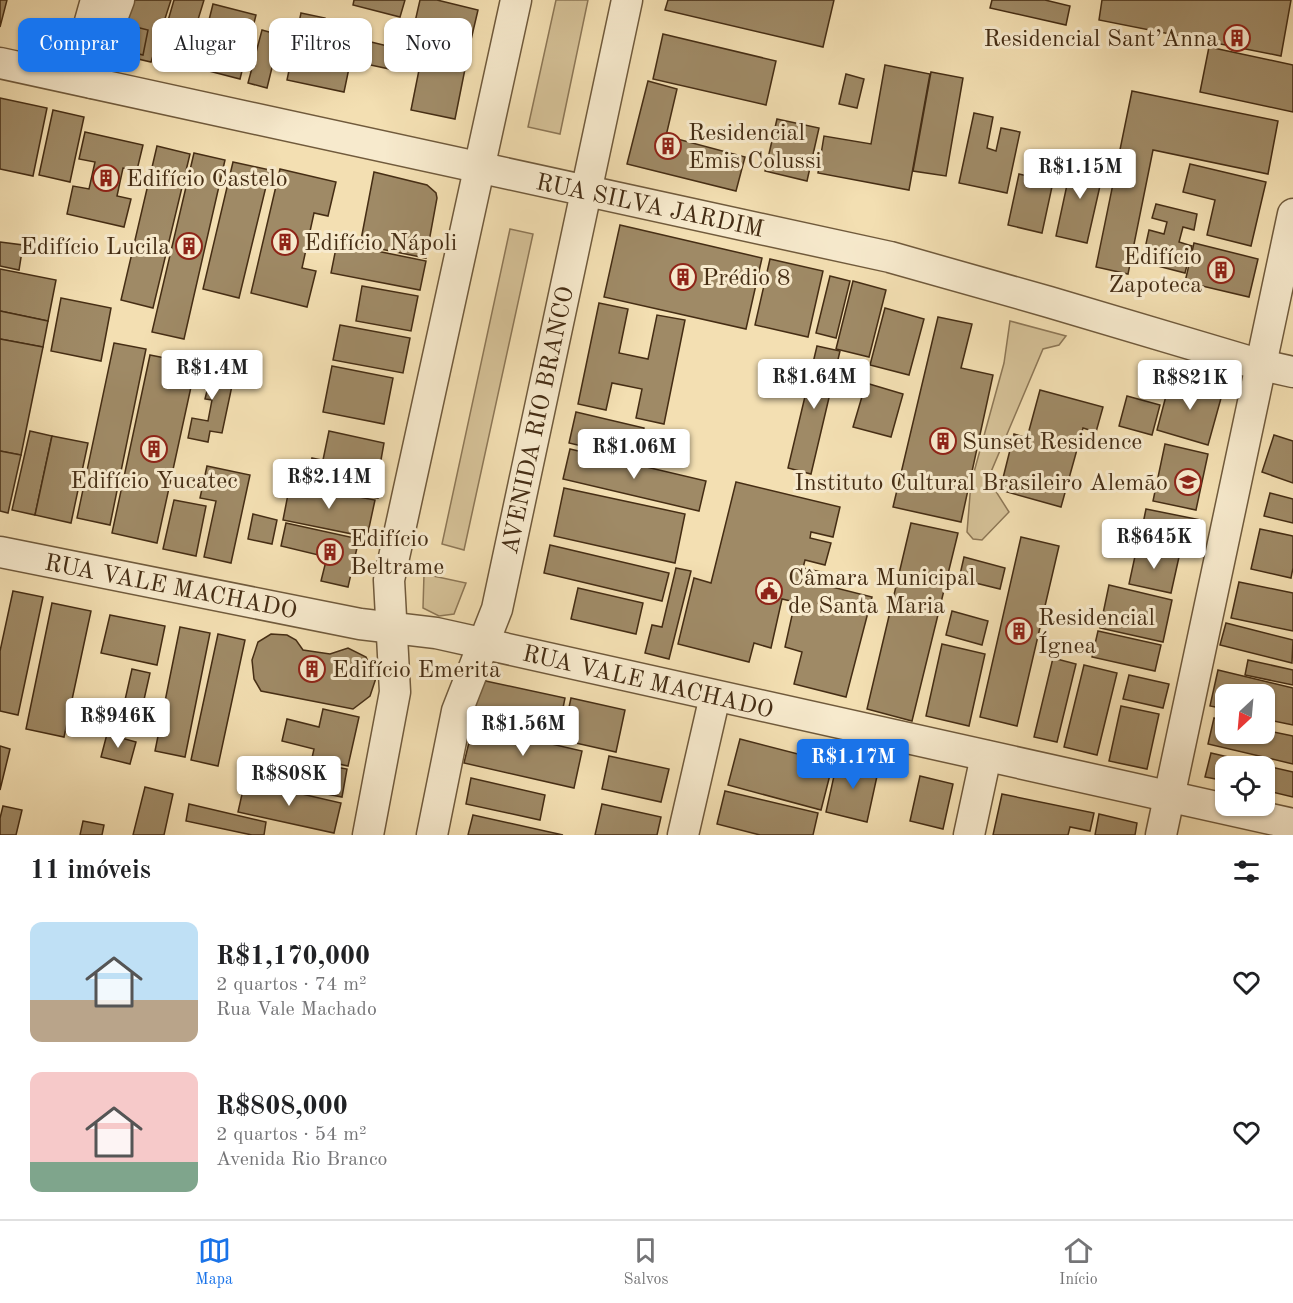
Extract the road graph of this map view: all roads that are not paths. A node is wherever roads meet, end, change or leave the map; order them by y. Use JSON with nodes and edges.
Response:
{"nodes":[{"id":1,"x":96,"y":0,"type":"edge"},
{"id":2,"x":119,"y":0,"type":"edge"},
{"id":3,"x":516,"y":0,"type":"edge"},
{"id":4,"x":627,"y":0,"type":"edge"},
{"id":5,"x":0,"y":63,"type":"edge"},
{"id":6,"x":83,"y":81,"type":"junction"},
{"id":7,"x":479,"y":167,"type":"junction"},
{"id":8,"x":586,"y":190,"type":"junction"},
{"id":9,"x":1293,"y":213,"type":"edge"},
{"id":10,"x":1261,"y":364,"type":"junction"},
{"id":11,"x":1293,"y":372,"type":"edge"},
{"id":12,"x":0,"y":552,"type":"edge"},
{"id":13,"x":392,"y":628,"type":"junction"},
{"id":14,"x":483,"y":644,"type":"junction"},
{"id":15,"x":715,"y":696,"type":"junction"},
{"id":16,"x":986,"y":756,"type":"junction"},
{"id":17,"x":1169,"y":797,"type":"junction"},
{"id":18,"x":1293,"y":824,"type":"edge"},
{"id":19,"x":368,"y":835,"type":"edge"},
{"id":20,"x":432,"y":835,"type":"edge"},
{"id":21,"x":683,"y":835,"type":"edge"},
{"id":22,"x":969,"y":835,"type":"edge"},
{"id":23,"x":1161,"y":835,"type":"edge"}],
"edges":[{"from":1,"to":6,"type":"street"},
{"from":2,"to":6,"type":"street"},
{"from":3,"to":7,"type":"street"},
{"from":4,"to":8,"type":"street","name":"AVENIDA RIO BRANCO"},
{"from":5,"to":6,"type":"street","name":"RUA SILVA JARDIM"},
{"from":6,"to":7,"type":"street","name":"RUA SILVA JARDIM"},
{"from":7,"to":8,"type":"street","name":"RUA SILVA JARDIM"},
{"from":7,"to":13,"type":"street"},
{"from":8,"to":10,"type":"street","name":"RUA SILVA JARDIM"},
{"from":8,"to":14,"type":"street","name":"AVENIDA RIO BRANCO"},
{"from":9,"to":10,"type":"street"},
{"from":10,"to":11,"type":"street","name":"RUA SILVA JARDIM"},
{"from":10,"to":17,"type":"street"},
{"from":12,"to":13,"type":"street","name":"RUA VALE MACHADO"},
{"from":13,"to":14,"type":"street","name":"RUA VALE MACHADO"},
{"from":13,"to":19,"type":"street"},
{"from":14,"to":15,"type":"street","name":"RUA VALE MACHADO"},
{"from":14,"to":20,"type":"street","name":"AVENIDA RIO BRANCO"},
{"from":15,"to":16,"type":"street","name":"RUA VALE MACHADO"},
{"from":15,"to":21,"type":"street"},
{"from":16,"to":17,"type":"street","name":"RUA VALE MACHADO"},
{"from":16,"to":22,"type":"street"},
{"from":17,"to":18,"type":"street","name":"RUA VALE MACHADO"},
{"from":17,"to":23,"type":"street"}]}
